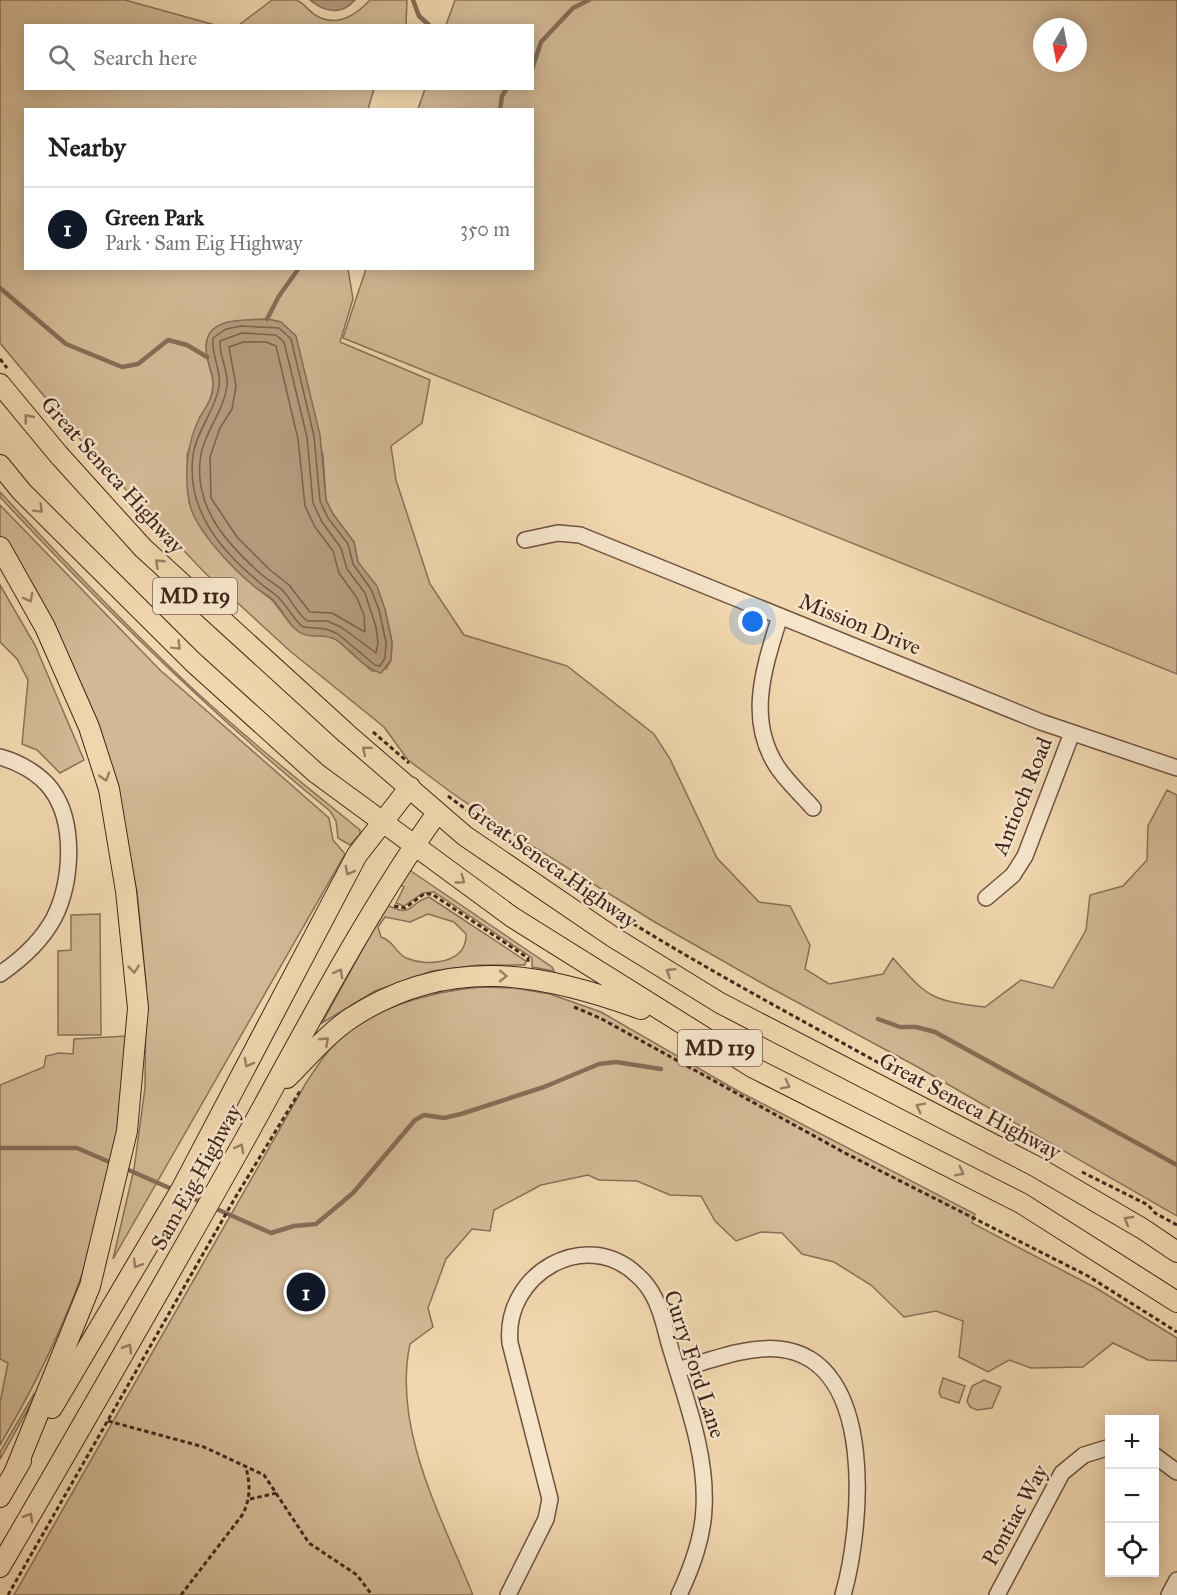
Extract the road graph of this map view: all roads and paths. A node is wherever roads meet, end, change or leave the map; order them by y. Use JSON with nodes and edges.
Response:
{"nodes":[{"id":1,"x":0,"y":359,"type":"edge"},
{"id":2,"x":6,"y":379,"type":"edge"},
{"id":3,"x":0,"y":465,"type":"edge"},
{"id":4,"x":139,"y":516,"type":"dead end"},
{"id":5,"x":525,"y":540,"type":"dead end"},
{"id":6,"x":0,"y":547,"type":"edge"},
{"id":7,"x":173,"y":550,"type":"dead end"},
{"id":8,"x":780,"y":616,"type":"junction"},
{"id":9,"x":366,"y":726,"type":"dead end"},
{"id":10,"x":1072,"y":734,"type":"junction"},
{"id":11,"x":0,"y":757,"type":"edge"},
{"id":12,"x":411,"y":764,"type":"dead end"},
{"id":13,"x":1177,"y":768,"type":"edge"},
{"id":14,"x":410,"y":787,"type":"junction"},
{"id":15,"x":446,"y":795,"type":"dead end"},
{"id":16,"x":813,"y":808,"type":"dead end"},
{"id":17,"x":437,"y":813,"type":"junction"},
{"id":18,"x":382,"y":824,"type":"junction"},
{"id":19,"x":413,"y":846,"type":"junction"},
{"id":20,"x":392,"y":883,"type":"junction"},
{"id":21,"x":986,"y":898,"type":"dead end"},
{"id":22,"x":528,"y":958,"type":"dead end"},
{"id":23,"x":0,"y":974,"type":"edge"},
{"id":24,"x":572,"y":1006,"type":"dead end"},
{"id":25,"x":674,"y":1021,"type":"junction"},
{"id":26,"x":917,"y":1084,"type":"dead end"},
{"id":27,"x":302,"y":1089,"type":"dead end"},
{"id":28,"x":269,"y":1097,"type":"junction"},
{"id":29,"x":1076,"y":1169,"type":"dead end"},
{"id":30,"x":1177,"y":1225,"type":"edge"},
{"id":31,"x":1177,"y":1252,"type":"edge"},
{"id":32,"x":1177,"y":1302,"type":"edge"},
{"id":33,"x":1177,"y":1332,"type":"edge"},
{"id":34,"x":677,"y":1370,"type":"junction"},
{"id":35,"x":108,"y":1420,"type":"junction"},
{"id":36,"x":1105,"y":1449,"type":"edge"},
{"id":37,"x":1159,"y":1458,"type":"edge"},
{"id":38,"x":246,"y":1466,"type":"junction"},
{"id":39,"x":15,"y":1471,"type":"junction"},
{"id":40,"x":1177,"y":1472,"type":"edge"},
{"id":41,"x":277,"y":1493,"type":"junction"},
{"id":42,"x":0,"y":1497,"type":"edge"},
{"id":43,"x":250,"y":1499,"type":"junction"},
{"id":44,"x":0,"y":1567,"type":"edge"},
{"id":45,"x":1177,"y":1580,"type":"edge"},
{"id":46,"x":8,"y":1595,"type":"edge"},
{"id":47,"x":181,"y":1595,"type":"edge"},
{"id":48,"x":372,"y":1595,"type":"edge"},
{"id":49,"x":508,"y":1595,"type":"edge"},
{"id":50,"x":679,"y":1595,"type":"edge"},
{"id":51,"x":843,"y":1595,"type":"edge"},
{"id":52,"x":997,"y":1595,"type":"edge"},
{"id":53,"x":1169,"y":1595,"type":"edge"}],
"edges":[{"from":1,"to":2,"type":"path"},
{"from":14,"to":2,"type":"main road","name":"Great Seneca Highway","number":"MD 119","one_way":true},
{"from":3,"to":18,"type":"main road","number":"MD 119","one_way":true},
{"from":4,"to":7,"type":"path"},
{"from":5,"to":8,"type":"street","name":"Mission Drive"},
{"from":6,"to":39,"type":"main road","one_way":true},
{"from":8,"to":10,"type":"street","name":"Mission Drive"},
{"from":8,"to":16,"type":"street"},
{"from":9,"to":12,"type":"path"},
{"from":10,"to":13,"type":"street","name":"Mission Drive"},
{"from":10,"to":21,"type":"street","name":"Antioch Road"},
{"from":11,"to":23,"type":"street"},
{"from":14,"to":17,"type":"main road","name":"Great Seneca Highway","number":"MD 119"},
{"from":14,"to":18,"type":"main road","name":"Sam Eig Highway"},
{"from":15,"to":26,"type":"path"},
{"from":17,"to":19,"type":"main road","name":"Sam Eig Highway"},
{"from":31,"to":17,"type":"main road","name":"Great Seneca Highway","number":"MD 119","one_way":true},
{"from":18,"to":19,"type":"main road","number":"MD 119"},
{"from":18,"to":39,"type":"main road","name":"Sam Eig Highway","one_way":true},
{"from":19,"to":20,"type":"main road","name":"Sam Eig Highway"},
{"from":19,"to":25,"type":"main road","number":"MD 119","one_way":true},
{"from":20,"to":22,"type":"path"},
{"from":28,"to":20,"type":"main road","name":"Sam Eig Highway","one_way":true},
{"from":24,"to":33,"type":"path"},
{"from":28,"to":25,"type":"main road","one_way":true},
{"from":25,"to":32,"type":"main road","number":"MD 119","one_way":true},
{"from":27,"to":35,"type":"path"},
{"from":44,"to":28,"type":"main road","name":"Sam Eig Highway","one_way":true},
{"from":29,"to":30,"type":"path"},
{"from":34,"to":49,"type":"street","name":"Curry Ford Lane"},
{"from":34,"to":50,"type":"street","name":"Curry Ford Lane"},
{"from":34,"to":51,"type":"street"},
{"from":35,"to":38,"type":"path"},
{"from":35,"to":46,"type":"path"},
{"from":36,"to":52,"type":"street","name":"Pontiac Way"},
{"from":37,"to":40,"type":"street"},
{"from":38,"to":41,"type":"path"},
{"from":38,"to":43,"type":"path"},
{"from":39,"to":42,"type":"main road","name":"Sam Eig Highway"},
{"from":41,"to":43,"type":"path"},
{"from":41,"to":48,"type":"path"},
{"from":43,"to":47,"type":"path"},
{"from":45,"to":53,"type":"street"}]}
